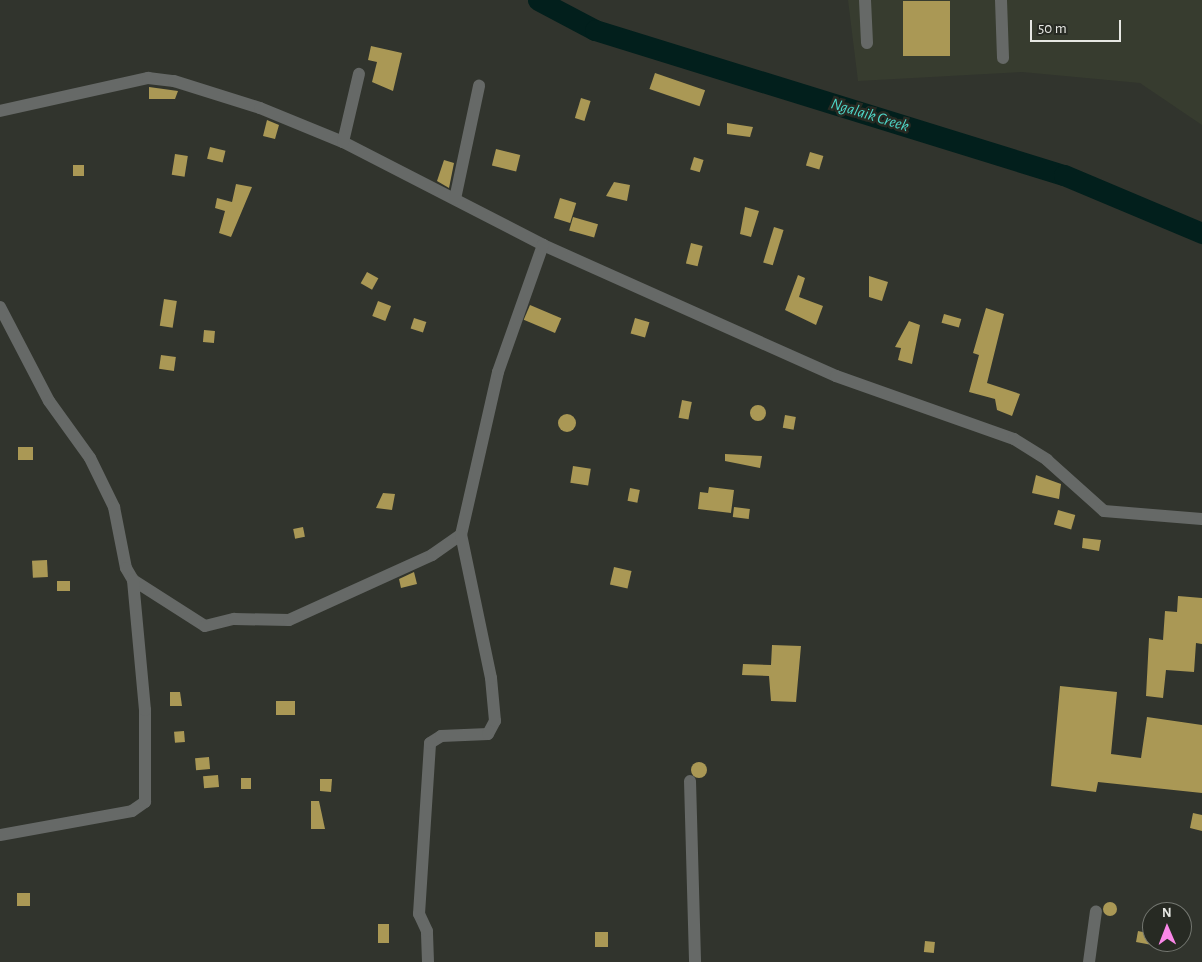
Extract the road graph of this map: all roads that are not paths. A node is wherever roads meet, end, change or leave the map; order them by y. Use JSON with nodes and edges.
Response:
{"nodes":[{"id":1,"x":865,"y":0,"type":"edge"},
{"id":2,"x":1001,"y":0,"type":"edge"},
{"id":3,"x":867,"y":43,"type":"dead end"},
{"id":4,"x":1002,"y":58,"type":"dead end"},
{"id":5,"x":359,"y":74,"type":"dead end"},
{"id":6,"x":479,"y":86,"type":"dead end"},
{"id":7,"x":0,"y":111,"type":"edge"},
{"id":8,"x":344,"y":142,"type":"junction"},
{"id":9,"x":454,"y":199,"type":"junction"},
{"id":10,"x":543,"y":245,"type":"junction"},
{"id":11,"x":0,"y":307,"type":"edge"},
{"id":12,"x":1202,"y":519,"type":"edge"},
{"id":13,"x":461,"y":535,"type":"junction"},
{"id":14,"x":133,"y":580,"type":"junction"},
{"id":15,"x":690,"y":781,"type":"dead end"},
{"id":16,"x":0,"y":835,"type":"edge"},
{"id":17,"x":1096,"y":911,"type":"dead end"},
{"id":18,"x":428,"y":962,"type":"edge"},
{"id":19,"x":695,"y":962,"type":"edge"},
{"id":20,"x":1089,"y":962,"type":"edge"}],
"edges":[{"from":1,"to":3,"type":"street"},
{"from":2,"to":4,"type":"street"},
{"from":5,"to":8,"type":"street"},
{"from":6,"to":9,"type":"street"},
{"from":7,"to":8,"type":"street"},
{"from":8,"to":9,"type":"street"},
{"from":9,"to":10,"type":"street"},
{"from":10,"to":12,"type":"street"},
{"from":10,"to":13,"type":"street"},
{"from":11,"to":14,"type":"street"},
{"from":13,"to":14,"type":"street"},
{"from":13,"to":18,"type":"street"},
{"from":14,"to":16,"type":"street"},
{"from":15,"to":19,"type":"street"},
{"from":17,"to":20,"type":"street"}]}
